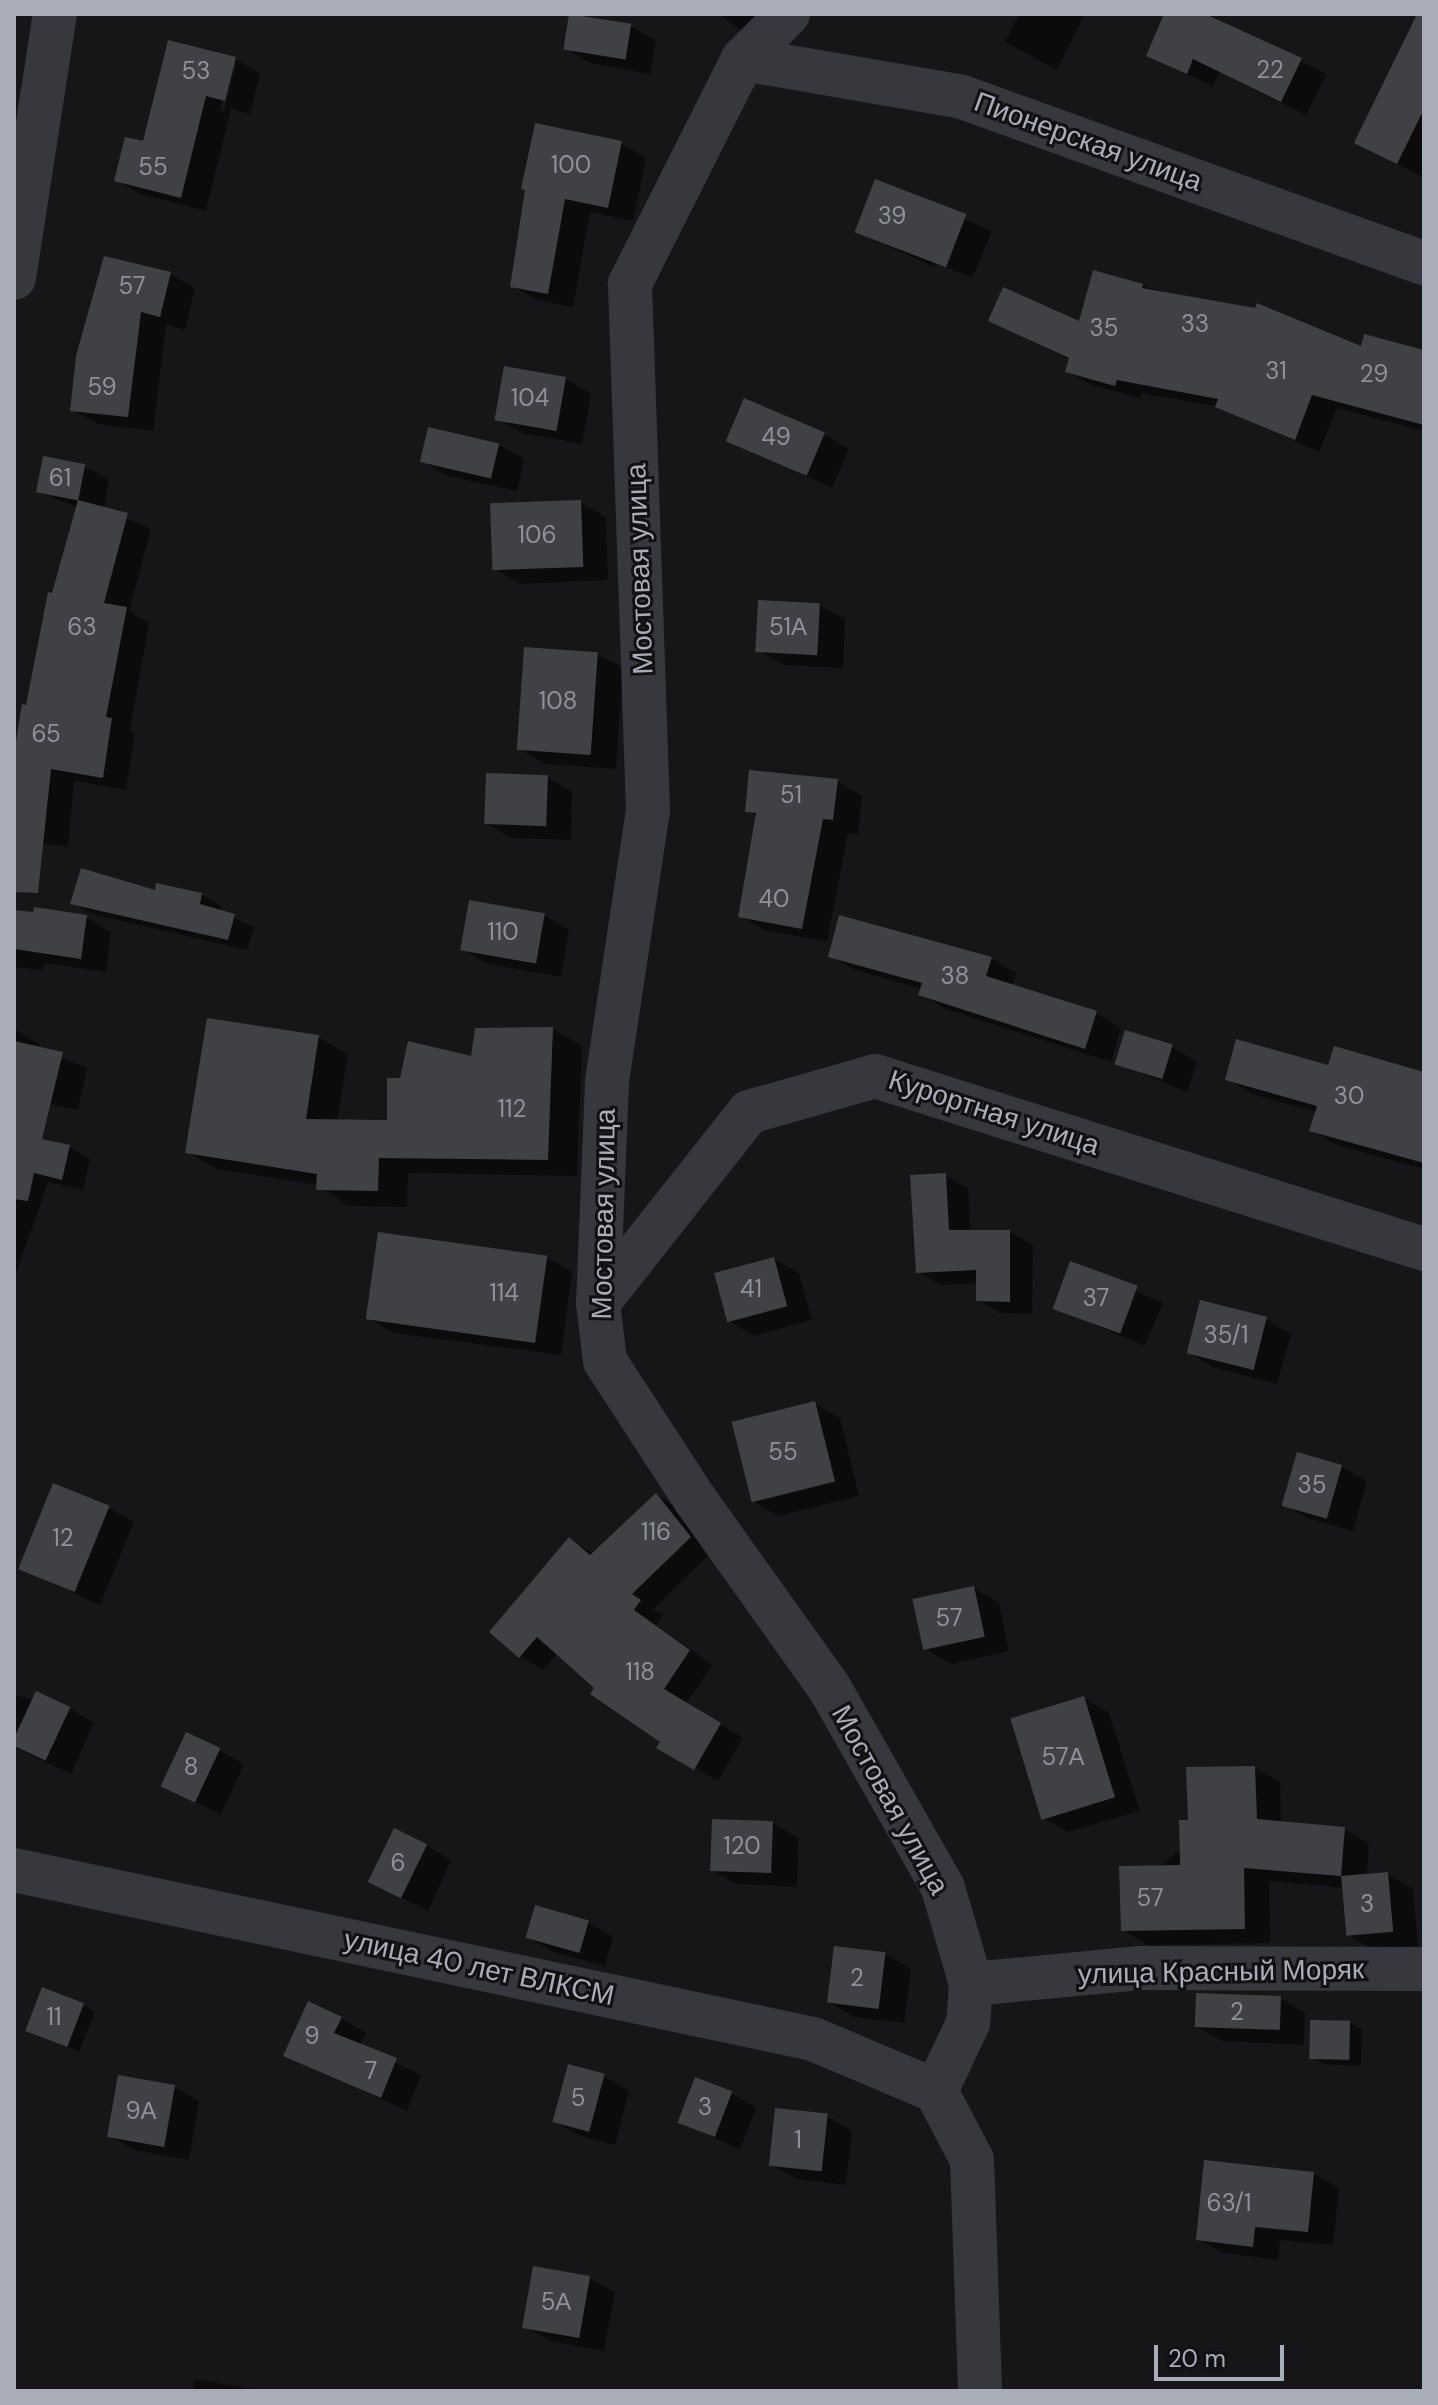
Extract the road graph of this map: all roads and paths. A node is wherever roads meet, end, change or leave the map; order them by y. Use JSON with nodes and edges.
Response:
{"nodes":[{"id":1,"x":55,"y":14,"type":"edge"},
{"id":2,"x":788,"y":14,"type":"edge"},
{"id":3,"x":743,"y":59,"type":"junction"},
{"id":4,"x":1424,"y":263,"type":"edge"},
{"id":5,"x":14,"y":278,"type":"edge"},
{"id":6,"x":1424,"y":1249,"type":"edge"},
{"id":7,"x":598,"y":1303,"type":"junction"},
{"id":8,"x":14,"y":1870,"type":"edge"},
{"id":9,"x":1424,"y":1969,"type":"edge"},
{"id":10,"x":971,"y":1984,"type":"junction"},
{"id":11,"x":936,"y":2091,"type":"junction"},
{"id":12,"x":980,"y":2391,"type":"edge"}],
"edges":[{"from":1,"to":5,"type":"street"},
{"from":2,"to":3,"type":"street","name":"Мостовая улица"},
{"from":3,"to":4,"type":"street","name":"Пионерская улица"},
{"from":3,"to":7,"type":"street","name":"Мостовая улица"},
{"from":6,"to":7,"type":"street","name":"Курортная улица"},
{"from":7,"to":10,"type":"street","name":"Мостовая улица"},
{"from":8,"to":11,"type":"street","name":"улица 40 лет ВЛКСМ"},
{"from":9,"to":10,"type":"street","name":"улица Красный Моряк"},
{"from":10,"to":11,"type":"street","name":"Мостовая улица"},
{"from":11,"to":12,"type":"street"}]}
